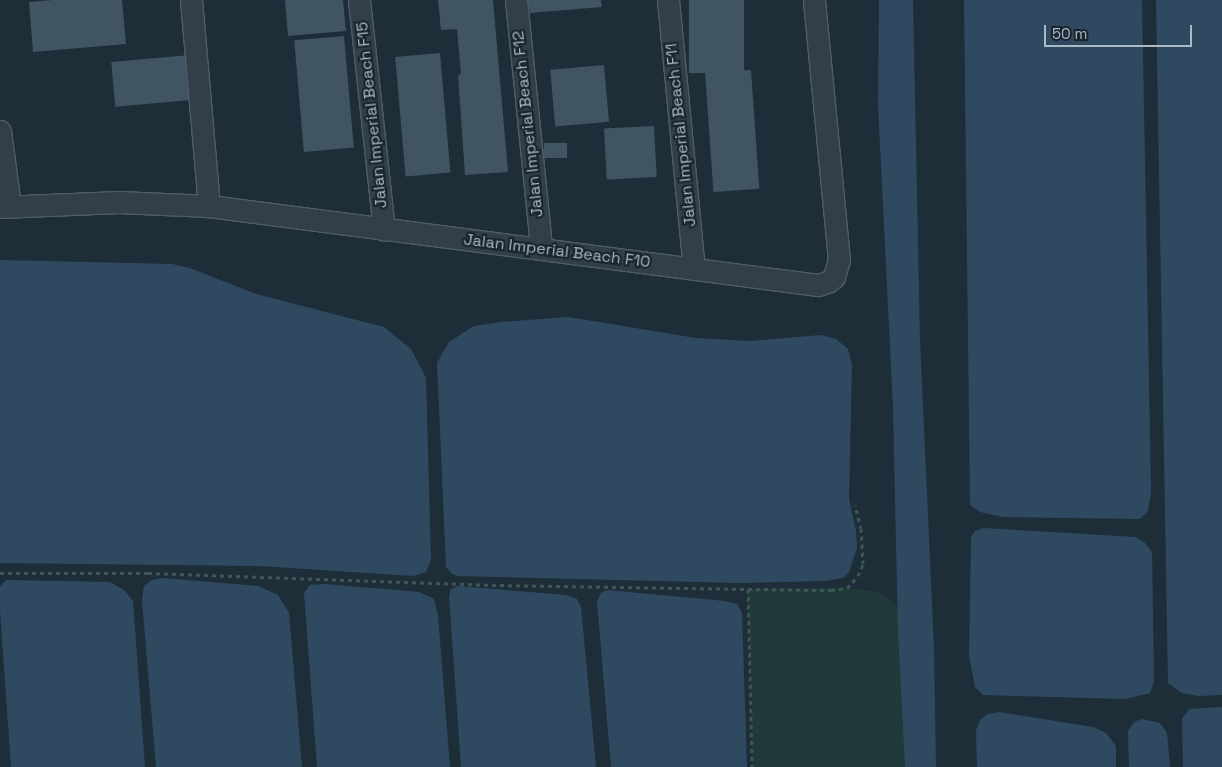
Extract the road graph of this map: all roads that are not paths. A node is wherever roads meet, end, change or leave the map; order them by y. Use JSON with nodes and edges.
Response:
{"nodes":[{"id":1,"x":191,"y":0,"type":"edge"},
{"id":2,"x":359,"y":0,"type":"edge"},
{"id":3,"x":516,"y":0,"type":"edge"},
{"id":4,"x":668,"y":0,"type":"edge"},
{"id":5,"x":814,"y":0,"type":"edge"},
{"id":6,"x":0,"y":131,"type":"edge"},
{"id":7,"x":5,"y":206,"type":"edge"},
{"id":8,"x":209,"y":206,"type":"junction"},
{"id":9,"x":384,"y":230,"type":"junction"},
{"id":10,"x":541,"y":248,"type":"junction"},
{"id":11,"x":694,"y":269,"type":"junction"}],
"edges":[{"from":1,"to":8,"type":"street"},
{"from":2,"to":9,"type":"street","name":"Jalan Imperial Beach F15"},
{"from":3,"to":10,"type":"street","name":"Jalan Imperial Beach F12"},
{"from":4,"to":11,"type":"street","name":"Jalan Imperial Beach F11"},
{"from":5,"to":11,"type":"street","name":"Jalan Imperial Beach F10"},
{"from":6,"to":7,"type":"street"},
{"from":7,"to":8,"type":"street","name":"Jalan Imperial Beach F10"},
{"from":8,"to":9,"type":"street","name":"Jalan Imperial Beach F10"},
{"from":9,"to":10,"type":"street","name":"Jalan Imperial Beach F10"},
{"from":10,"to":11,"type":"street","name":"Jalan Imperial Beach F10"}]}
